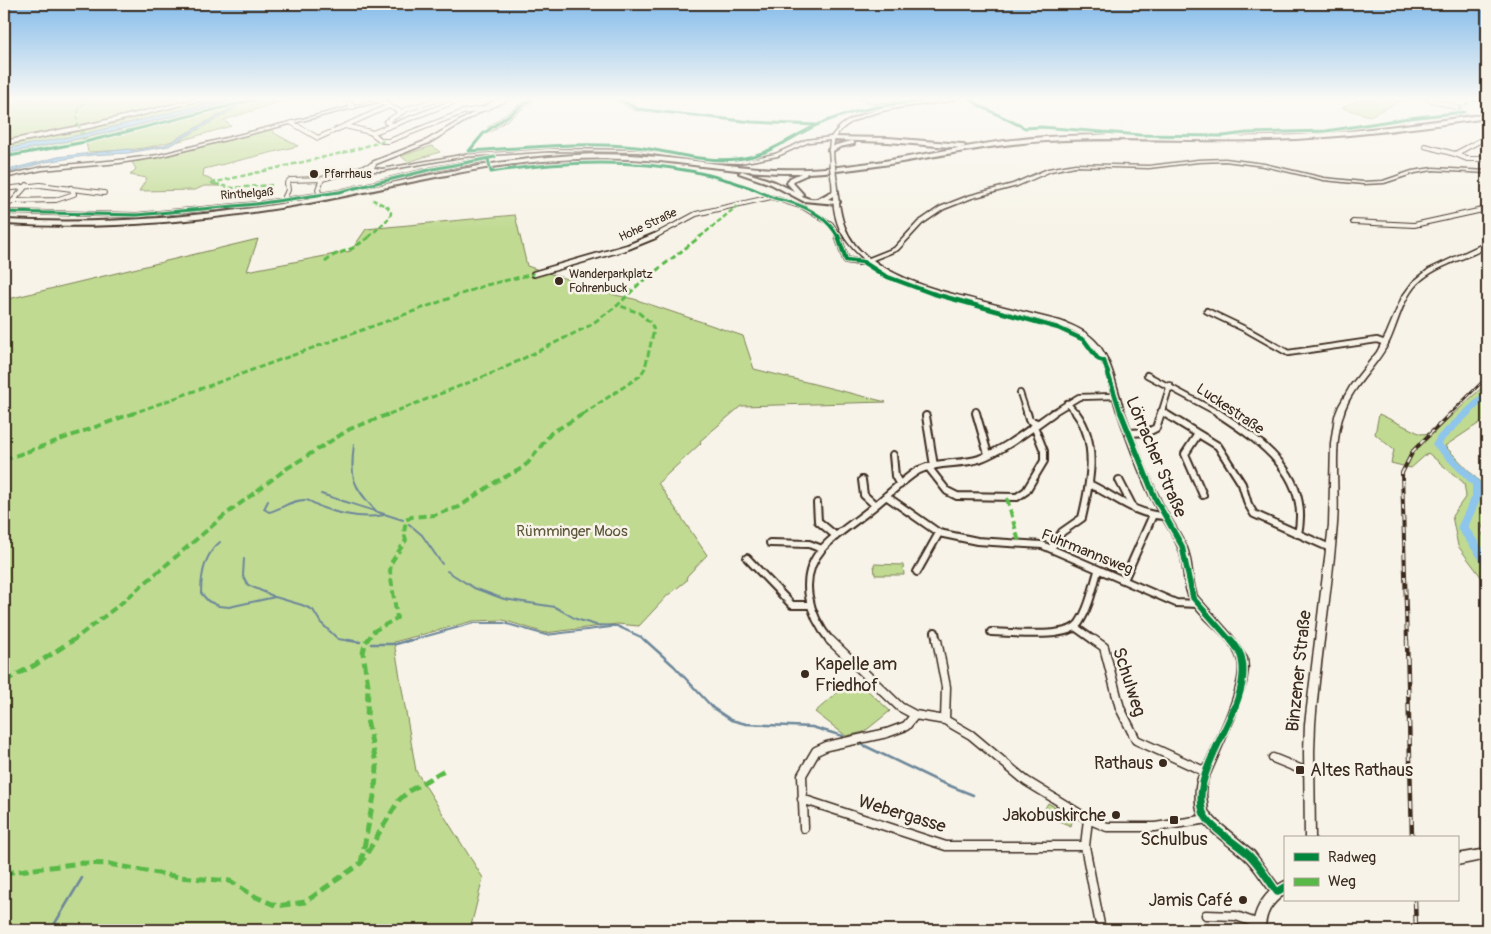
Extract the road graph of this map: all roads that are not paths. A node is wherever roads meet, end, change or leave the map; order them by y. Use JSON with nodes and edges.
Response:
{"nodes":[{"id":1,"x":213,"y":143,"type":"edge"},
{"id":2,"x":425,"y":143,"type":"edge"},
{"id":3,"x":806,"y":143,"type":"edge"},
{"id":4,"x":833,"y":143,"type":"edge"},
{"id":5,"x":856,"y":143,"type":"edge"},
{"id":6,"x":893,"y":143,"type":"edge"},
{"id":7,"x":918,"y":143,"type":"edge"},
{"id":8,"x":1015,"y":143,"type":"edge"},
{"id":9,"x":1044,"y":143,"type":"edge"},
{"id":10,"x":1480,"y":143,"type":"edge"},
{"id":11,"x":988,"y":145,"type":"junction"},
{"id":12,"x":1426,"y":146,"type":"dead end"},
{"id":13,"x":831,"y":150,"type":"junction"},
{"id":14,"x":1456,"y":157,"type":"junction"},
{"id":15,"x":922,"y":158,"type":"junction"},
{"id":16,"x":1487,"y":158,"type":"edge"},
{"id":17,"x":485,"y":164,"type":"junction"},
{"id":18,"x":372,"y":165,"type":"junction"},
{"id":19,"x":496,"y":165,"type":"junction"},
{"id":20,"x":734,"y":171,"type":"junction"},
{"id":21,"x":1486,"y":172,"type":"edge"},
{"id":22,"x":804,"y":174,"type":"junction"},
{"id":23,"x":4,"y":178,"type":"edge"},
{"id":24,"x":322,"y":179,"type":"junction"},
{"id":25,"x":27,"y":186,"type":"junction"},
{"id":26,"x":71,"y":188,"type":"junction"},
{"id":27,"x":4,"y":189,"type":"edge"},
{"id":28,"x":836,"y":192,"type":"junction"},
{"id":29,"x":104,"y":193,"type":"dead end"},
{"id":30,"x":319,"y":193,"type":"junction"},
{"id":31,"x":824,"y":199,"type":"junction"},
{"id":32,"x":13,"y":201,"type":"junction"},
{"id":33,"x":837,"y":202,"type":"junction"},
{"id":34,"x":4,"y":207,"type":"edge"},
{"id":35,"x":279,"y":207,"type":"junction"},
{"id":36,"x":1487,"y":209,"type":"edge"},
{"id":37,"x":4,"y":212,"type":"edge"},
{"id":38,"x":1352,"y":222,"type":"dead end"},
{"id":39,"x":4,"y":224,"type":"edge"},
{"id":40,"x":1487,"y":244,"type":"edge"},
{"id":41,"x":868,"y":260,"type":"junction"},
{"id":42,"x":534,"y":274,"type":"dead end"},
{"id":43,"x":1207,"y":311,"type":"dead end"},
{"id":44,"x":1385,"y":343,"type":"junction"},
{"id":45,"x":1147,"y":375,"type":"dead end"},
{"id":46,"x":1170,"y":385,"type":"junction"},
{"id":47,"x":1020,"y":393,"type":"dead end"},
{"id":48,"x":1115,"y":396,"type":"junction"},
{"id":49,"x":1066,"y":403,"type":"junction"},
{"id":50,"x":976,"y":411,"type":"dead end"},
{"id":51,"x":1161,"y":411,"type":"junction"},
{"id":52,"x":926,"y":416,"type":"dead end"},
{"id":53,"x":1036,"y":424,"type":"junction"},
{"id":54,"x":1129,"y":433,"type":"junction"},
{"id":55,"x":1198,"y":434,"type":"junction"},
{"id":56,"x":988,"y":454,"type":"junction"},
{"id":57,"x":893,"y":455,"type":"dead end"},
{"id":58,"x":932,"y":467,"type":"junction"},
{"id":59,"x":862,"y":480,"type":"dead end"},
{"id":60,"x":1119,"y":480,"type":"dead end"},
{"id":61,"x":900,"y":484,"type":"junction"},
{"id":62,"x":1089,"y":484,"type":"junction"},
{"id":63,"x":1203,"y":495,"type":"dead end"},
{"id":64,"x":886,"y":496,"type":"junction"},
{"id":65,"x":817,"y":503,"type":"dead end"},
{"id":66,"x":875,"y":505,"type":"junction"},
{"id":67,"x":1134,"y":509,"type":"junction"},
{"id":68,"x":1164,"y":516,"type":"junction"},
{"id":69,"x":1152,"y":517,"type":"junction"},
{"id":70,"x":939,"y":533,"type":"junction"},
{"id":71,"x":1298,"y":534,"type":"junction"},
{"id":72,"x":836,"y":536,"type":"junction"},
{"id":73,"x":770,"y":543,"type":"dead end"},
{"id":74,"x":1051,"y":548,"type":"junction"},
{"id":75,"x":1330,"y":548,"type":"junction"},
{"id":76,"x":822,"y":550,"type":"junction"},
{"id":77,"x":747,"y":558,"type":"dead end"},
{"id":78,"x":1098,"y":571,"type":"junction"},
{"id":79,"x":917,"y":572,"type":"dead end"},
{"id":80,"x":1124,"y":580,"type":"junction"},
{"id":81,"x":1198,"y":604,"type":"junction"},
{"id":82,"x":810,"y":605,"type":"junction"},
{"id":83,"x":1076,"y":627,"type":"junction"},
{"id":84,"x":935,"y":632,"type":"dead end"},
{"id":85,"x":991,"y":632,"type":"dead end"},
{"id":86,"x":915,"y":715,"type":"junction"},
{"id":87,"x":945,"y":720,"type":"junction"},
{"id":88,"x":1273,"y":758,"type":"dead end"},
{"id":89,"x":1206,"y":772,"type":"junction"},
{"id":90,"x":1310,"y":773,"type":"junction"},
{"id":91,"x":802,"y":799,"type":"junction"},
{"id":92,"x":1088,"y":819,"type":"junction"},
{"id":93,"x":1208,"y":820,"type":"junction"},
{"id":94,"x":804,"y":828,"type":"dead end"},
{"id":95,"x":1310,"y":836,"type":"edge"},
{"id":96,"x":1085,"y":846,"type":"junction"},
{"id":97,"x":1487,"y":854,"type":"edge"},
{"id":98,"x":1458,"y":860,"type":"edge"},
{"id":99,"x":1281,"y":889,"type":"edge"},
{"id":100,"x":1206,"y":915,"type":"dead end"},
{"id":101,"x":1259,"y":927,"type":"edge"},
{"id":102,"x":1101,"y":930,"type":"edge"}],
"edges":[{"from":1,"to":23,"type":"street"},
{"from":2,"to":18,"type":"street"},
{"from":3,"to":18,"type":"street"},
{"from":4,"to":13,"type":"street","name":"Lörracher Straße"},
{"from":5,"to":13,"type":"highway"},
{"from":6,"to":15,"type":"highway"},
{"from":7,"to":11,"type":"highway"},
{"from":8,"to":11,"type":"highway"},
{"from":9,"to":22,"type":"highway"},
{"from":10,"to":14,"type":"street"},
{"from":11,"to":15,"type":"highway"},
{"from":12,"to":14,"type":"street"},
{"from":13,"to":28,"type":"street","name":"Lörracher Straße","bridge":true},
{"from":14,"to":16,"type":"street"},
{"from":15,"to":19,"type":"highway"},
{"from":17,"to":19,"type":"highway"},
{"from":17,"to":30,"type":"street","name":"Rinthelgaß"},
{"from":17,"to":35,"type":"highway"},
{"from":18,"to":24,"type":"street"},
{"from":19,"to":20,"type":"highway"},
{"from":20,"to":22,"type":"highway"},
{"from":20,"to":33,"type":"highway"},
{"from":21,"to":41,"type":"street"},
{"from":22,"to":31,"type":"highway"},
{"from":24,"to":30,"type":"street"},
{"from":24,"to":35,"type":"street"},
{"from":25,"to":26,"type":"street"},
{"from":25,"to":27,"type":"street"},
{"from":25,"to":32,"type":"street"},
{"from":26,"to":29,"type":"street"},
{"from":26,"to":32,"type":"street"},
{"from":28,"to":31,"type":"highway"},
{"from":28,"to":33,"type":"street","name":"Lörracher Straße"},
{"from":30,"to":35,"type":"street","name":"Rinthelgaß"},
{"from":31,"to":33,"type":"highway"},
{"from":32,"to":34,"type":"street"},
{"from":33,"to":41,"type":"street","name":"Lörracher Straße"},
{"from":35,"to":37,"type":"street","name":"Rinthelgaß"},
{"from":35,"to":39,"type":"highway"},
{"from":36,"to":38,"type":"street"},
{"from":40,"to":44,"type":"street","name":"Binzener Straße"},
{"from":41,"to":42,"type":"street","name":"Hohe Straße"},
{"from":41,"to":48,"type":"street","name":"Lörracher Straße"},
{"from":43,"to":44,"type":"street"},
{"from":44,"to":75,"type":"street","name":"Binzener Straße"},
{"from":45,"to":46,"type":"street","name":"Luckestraße"},
{"from":46,"to":51,"type":"street"},
{"from":46,"to":71,"type":"street","name":"Luckestraße"},
{"from":47,"to":53,"type":"street"},
{"from":48,"to":49,"type":"street"},
{"from":48,"to":54,"type":"street","name":"Lörracher Straße"},
{"from":49,"to":53,"type":"street"},
{"from":49,"to":62,"type":"street"},
{"from":50,"to":56,"type":"street"},
{"from":51,"to":54,"type":"street"},
{"from":51,"to":55,"type":"street"},
{"from":52,"to":58,"type":"street"},
{"from":53,"to":56,"type":"street"},
{"from":53,"to":58,"type":"street"},
{"from":54,"to":68,"type":"street","name":"Lörracher Straße"},
{"from":55,"to":63,"type":"street"},
{"from":55,"to":71,"type":"street"},
{"from":56,"to":58,"type":"street"},
{"from":57,"to":61,"type":"street"},
{"from":58,"to":61,"type":"street"},
{"from":59,"to":66,"type":"street"},
{"from":60,"to":67,"type":"street"},
{"from":61,"to":64,"type":"street"},
{"from":62,"to":67,"type":"street"},
{"from":62,"to":74,"type":"street"},
{"from":64,"to":66,"type":"street"},
{"from":64,"to":70,"type":"street","name":"Fuhrmannsweg"},
{"from":65,"to":72,"type":"street"},
{"from":66,"to":72,"type":"street"},
{"from":67,"to":69,"type":"street"},
{"from":68,"to":69,"type":"street"},
{"from":68,"to":81,"type":"street","name":"Lörracher Straße"},
{"from":69,"to":80,"type":"street"},
{"from":70,"to":74,"type":"street","name":"Fuhrmannsweg"},
{"from":70,"to":79,"type":"street"},
{"from":71,"to":75,"type":"street"},
{"from":72,"to":76,"type":"street"},
{"from":73,"to":76,"type":"street"},
{"from":74,"to":78,"type":"street","name":"Fuhrmannsweg"},
{"from":75,"to":90,"type":"street","name":"Binzener Straße"},
{"from":76,"to":82,"type":"street"},
{"from":77,"to":82,"type":"street"},
{"from":78,"to":80,"type":"street","name":"Fuhrmannsweg"},
{"from":78,"to":83,"type":"street"},
{"from":80,"to":81,"type":"street","name":"Fuhrmannsweg"},
{"from":81,"to":89,"type":"street","name":"Lörracher Straße"},
{"from":82,"to":86,"type":"street"},
{"from":83,"to":85,"type":"street"},
{"from":83,"to":89,"type":"street","name":"Schulweg"},
{"from":84,"to":87,"type":"street"},
{"from":86,"to":87,"type":"street"},
{"from":86,"to":91,"type":"street"},
{"from":87,"to":92,"type":"street"},
{"from":88,"to":90,"type":"street"},
{"from":89,"to":93,"type":"street","name":"Lörracher Straße"},
{"from":90,"to":95,"type":"street","name":"Binzener Straße"},
{"from":91,"to":94,"type":"street"},
{"from":91,"to":96,"type":"street","name":"Webergasse"},
{"from":92,"to":93,"type":"street"},
{"from":92,"to":96,"type":"street"},
{"from":93,"to":99,"type":"street"},
{"from":96,"to":102,"type":"street"},
{"from":97,"to":98,"type":"street"},
{"from":99,"to":101,"type":"street"},
{"from":100,"to":101,"type":"street"}]}
